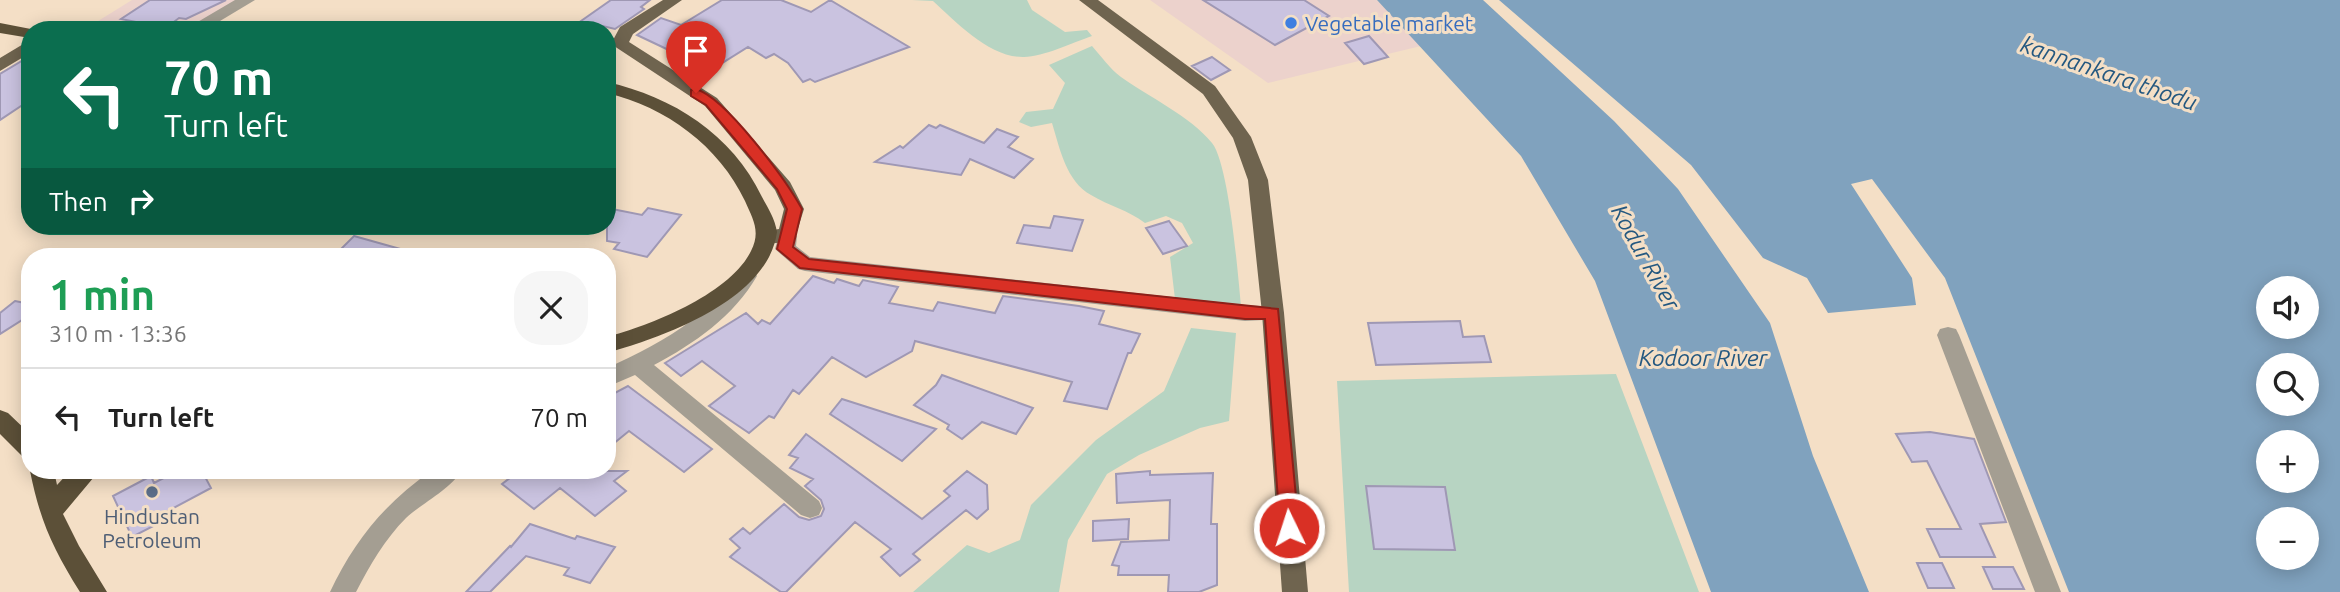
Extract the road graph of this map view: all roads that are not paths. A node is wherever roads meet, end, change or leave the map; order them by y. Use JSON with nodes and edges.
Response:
{"nodes":[{"id":1,"x":247,"y":0,"type":"edge"},
{"id":2,"x":674,"y":0,"type":"edge"},
{"id":3,"x":1087,"y":0,"type":"edge"},
{"id":4,"x":208,"y":21,"type":"edge"},
{"id":5,"x":0,"y":28,"type":"edge"},
{"id":6,"x":21,"y":32,"type":"edge"},
{"id":7,"x":21,"y":51,"type":"edge"},
{"id":8,"x":0,"y":66,"type":"edge"},
{"id":9,"x":616,"y":90,"type":"edge"},
{"id":10,"x":777,"y":236,"type":"junction"},
{"id":11,"x":750,"y":271,"type":"junction"},
{"id":12,"x":1273,"y":313,"type":"junction"},
{"id":13,"x":1948,"y":335,"type":"dead end"},
{"id":14,"x":616,"y":342,"type":"edge"},
{"id":15,"x":637,"y":364,"type":"junction"},
{"id":16,"x":616,"y":374,"type":"edge"},
{"id":17,"x":0,"y":419,"type":"edge"},
{"id":18,"x":21,"y":440,"type":"edge"},
{"id":19,"x":44,"y":479,"type":"edge"},
{"id":20,"x":76,"y":479,"type":"edge"},
{"id":21,"x":438,"y":479,"type":"edge"},
{"id":22,"x":810,"y":508,"type":"dead end"},
{"id":23,"x":50,"y":512,"type":"junction"},
{"id":24,"x":94,"y":592,"type":"edge"},
{"id":25,"x":342,"y":592,"type":"edge"},
{"id":26,"x":1295,"y":592,"type":"edge"},
{"id":27,"x":2048,"y":592,"type":"edge"}],
"edges":[{"from":1,"to":4,"type":"street"},
{"from":2,"to":10,"type":"main road"},
{"from":3,"to":12,"type":"main road"},
{"from":5,"to":6,"type":"highway"},
{"from":7,"to":8,"type":"main road"},
{"from":9,"to":10,"type":"highway"},
{"from":10,"to":11,"type":"highway"},
{"from":10,"to":12,"type":"street"},
{"from":11,"to":14,"type":"highway"},
{"from":11,"to":15,"type":"street"},
{"from":12,"to":26,"type":"main road"},
{"from":13,"to":27,"type":"street"},
{"from":15,"to":16,"type":"street"},
{"from":15,"to":22,"type":"street"},
{"from":17,"to":18,"type":"highway"},
{"from":19,"to":23,"type":"highway"},
{"from":20,"to":23,"type":"highway"},
{"from":21,"to":25,"type":"street"},
{"from":23,"to":24,"type":"highway"}]}
